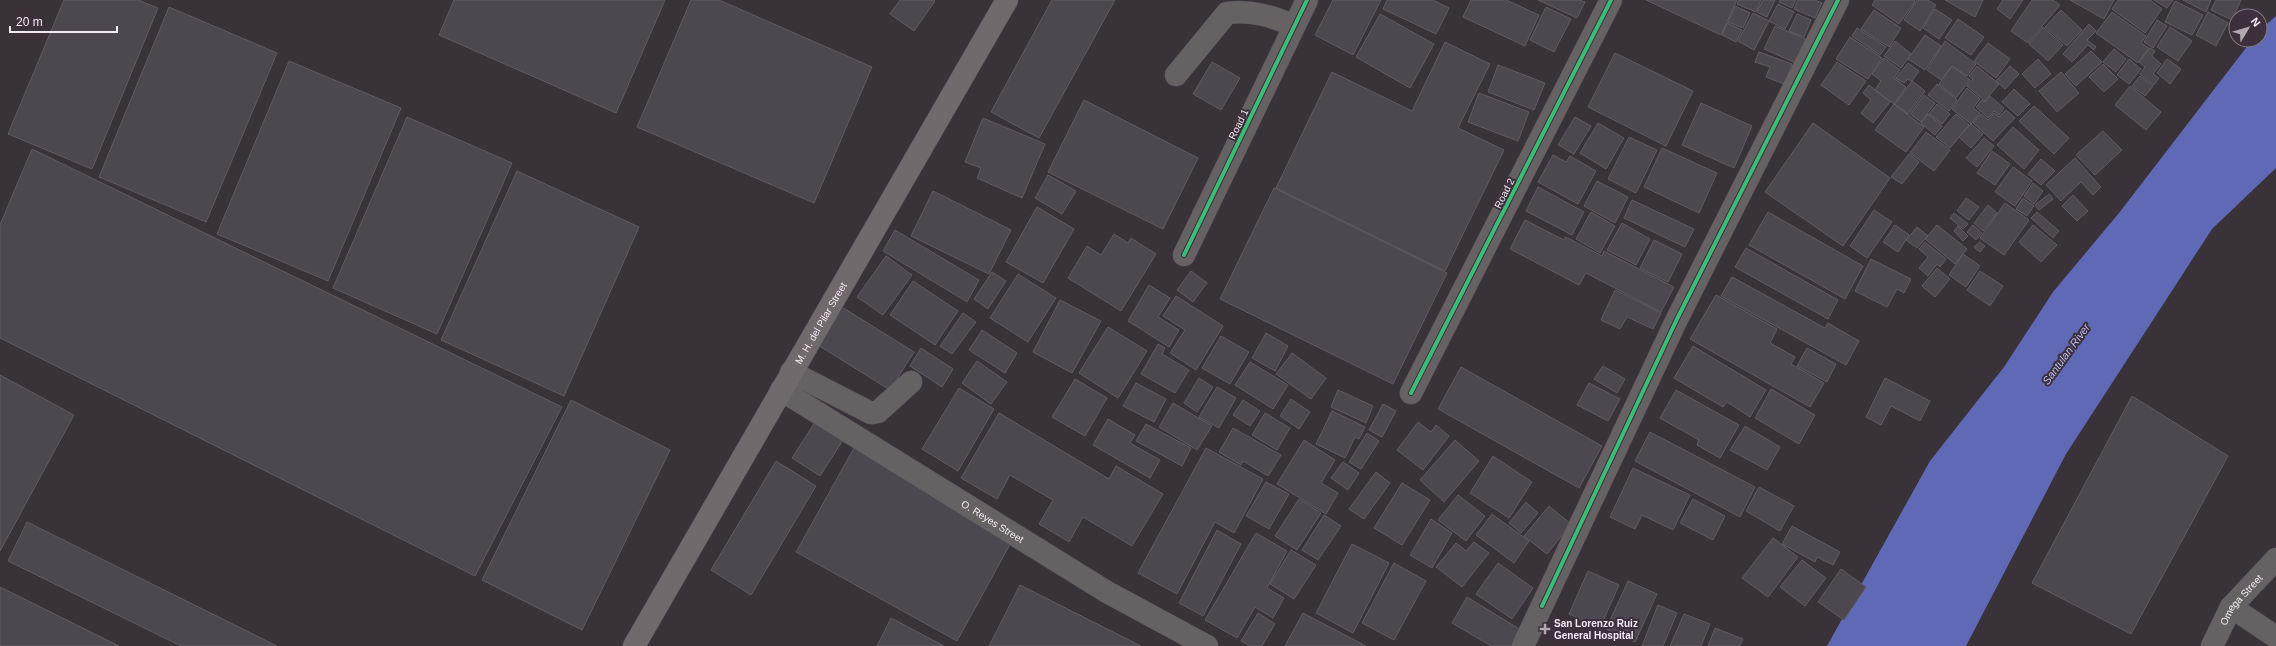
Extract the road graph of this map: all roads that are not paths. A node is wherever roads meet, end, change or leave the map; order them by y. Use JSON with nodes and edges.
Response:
{"nodes":[{"id":1,"x":1007,"y":0,"type":"edge"},
{"id":2,"x":1307,"y":0,"type":"edge"},
{"id":3,"x":1611,"y":0,"type":"edge"},
{"id":4,"x":1838,"y":0,"type":"edge"},
{"id":5,"x":1294,"y":26,"type":"junction"},
{"id":6,"x":1176,"y":75,"type":"dead end"},
{"id":7,"x":1184,"y":255,"type":"dead end"},
{"id":8,"x":786,"y":381,"type":"junction"},
{"id":9,"x":911,"y":382,"type":"dead end"},
{"id":10,"x":1411,"y":393,"type":"dead end"},
{"id":11,"x":2276,"y":559,"type":"edge"},
{"id":12,"x":2231,"y":607,"type":"junction"},
{"id":13,"x":2276,"y":637,"type":"edge"},
{"id":14,"x":634,"y":646,"type":"edge"},
{"id":15,"x":1207,"y":646,"type":"edge"},
{"id":16,"x":1523,"y":646,"type":"edge"},
{"id":17,"x":2212,"y":646,"type":"edge"}],
"edges":[{"from":1,"to":8,"type":"main road","name":"M. H. del Pilar Street"},
{"from":2,"to":5,"type":"street","name":"Road 1"},
{"from":3,"to":10,"type":"street","name":"Road 2"},
{"from":4,"to":16,"type":"street"},
{"from":5,"to":6,"type":"street"},
{"from":5,"to":7,"type":"street","name":"Road 1"},
{"from":8,"to":9,"type":"street"},
{"from":8,"to":14,"type":"main road","name":"M. H. del Pilar Street"},
{"from":8,"to":15,"type":"street","name":"O. Reyes Street"},
{"from":11,"to":12,"type":"street","name":"Omega Street"},
{"from":12,"to":13,"type":"street"},
{"from":12,"to":17,"type":"street","name":"Omega Street"}]}
